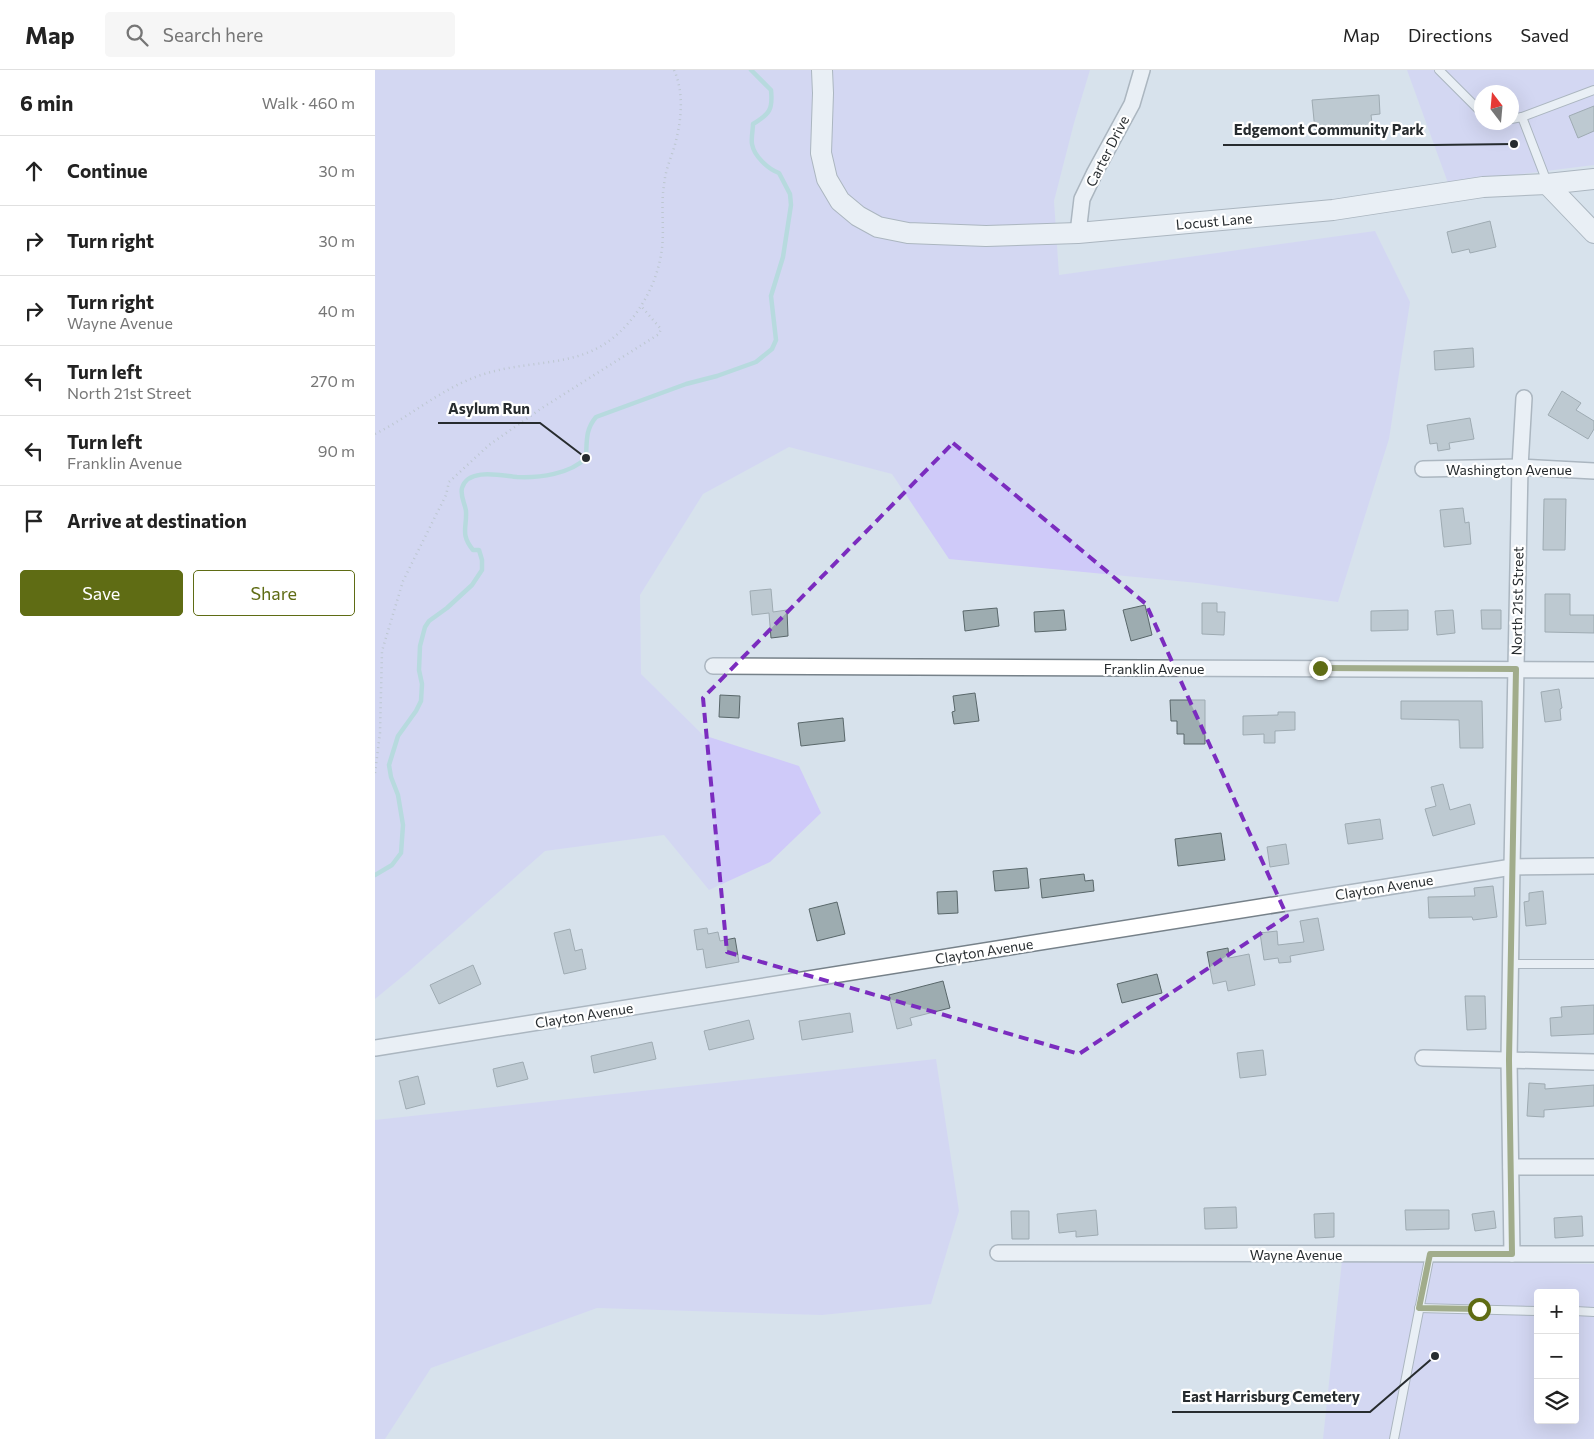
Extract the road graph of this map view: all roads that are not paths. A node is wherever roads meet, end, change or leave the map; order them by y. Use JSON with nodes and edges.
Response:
{"nodes":[{"id":1,"x":823,"y":70,"type":"edge"},
{"id":2,"x":1142,"y":70,"type":"edge"},
{"id":3,"x":1439,"y":70,"type":"edge"},
{"id":4,"x":1594,"y":90,"type":"edge"},
{"id":5,"x":1474,"y":105,"type":"edge"},
{"id":6,"x":1522,"y":117,"type":"junction"},
{"id":7,"x":1519,"y":118,"type":"edge"},
{"id":8,"x":1594,"y":179,"type":"edge"},
{"id":9,"x":1547,"y":184,"type":"junction"},
{"id":10,"x":1078,"y":233,"type":"junction"},
{"id":11,"x":1594,"y":233,"type":"edge"},
{"id":12,"x":1524,"y":398,"type":"dead end"},
{"id":13,"x":1520,"y":468,"type":"junction"},
{"id":14,"x":1423,"y":469,"type":"dead end"},
{"id":15,"x":1594,"y":470,"type":"edge"},
{"id":16,"x":713,"y":666,"type":"dead end"},
{"id":17,"x":1516,"y":669,"type":"junction"},
{"id":18,"x":1594,"y":670,"type":"edge"},
{"id":19,"x":1594,"y":866,"type":"edge"},
{"id":20,"x":1512,"y":867,"type":"junction"},
{"id":21,"x":1510,"y":964,"type":"junction"},
{"id":22,"x":1594,"y":964,"type":"edge"},
{"id":23,"x":375,"y":1048,"type":"edge"},
{"id":24,"x":1423,"y":1058,"type":"dead end"},
{"id":25,"x":1509,"y":1060,"type":"junction"},
{"id":26,"x":1594,"y":1062,"type":"edge"},
{"id":27,"x":1511,"y":1167,"type":"junction"},
{"id":28,"x":1594,"y":1167,"type":"edge"},
{"id":29,"x":998,"y":1253,"type":"dead end"},
{"id":30,"x":1430,"y":1254,"type":"junction"},
{"id":31,"x":1512,"y":1254,"type":"junction"},
{"id":32,"x":1594,"y":1254,"type":"edge"},
{"id":33,"x":1419,"y":1308,"type":"junction"},
{"id":34,"x":1534,"y":1311,"type":"edge"},
{"id":35,"x":1579,"y":1312,"type":"edge"},
{"id":36,"x":1594,"y":1312,"type":"edge"},
{"id":37,"x":1394,"y":1439,"type":"edge"}],
"edges":[{"from":1,"to":10,"type":"street","name":"Locust Lane"},
{"from":2,"to":10,"type":"street","name":"Carter Drive"},
{"from":3,"to":5,"type":"lane"},
{"from":4,"to":6,"type":"lane"},
{"from":6,"to":7,"type":"lane"},
{"from":6,"to":9,"type":"lane"},
{"from":8,"to":9,"type":"street","name":"Locust Lane"},
{"from":9,"to":10,"type":"street","name":"Locust Lane"},
{"from":9,"to":11,"type":"street"},
{"from":12,"to":13,"type":"street","name":"North 21st Street"},
{"from":13,"to":14,"type":"street","name":"Washington Avenue"},
{"from":13,"to":15,"type":"street","name":"Washington Avenue"},
{"from":13,"to":17,"type":"street","name":"North 21st Street"},
{"from":16,"to":17,"type":"street","name":"Franklin Avenue"},
{"from":17,"to":18,"type":"street","name":"Franklin Avenue"},
{"from":17,"to":20,"type":"street","name":"North 21st Street"},
{"from":19,"to":20,"type":"street","name":"Clayton Avenue"},
{"from":20,"to":21,"type":"street","name":"North 21st Street"},
{"from":20,"to":23,"type":"street","name":"Clayton Avenue"},
{"from":21,"to":22,"type":"lane"},
{"from":21,"to":25,"type":"street","name":"North 21st Street"},
{"from":24,"to":25,"type":"street"},
{"from":25,"to":26,"type":"street"},
{"from":25,"to":27,"type":"street","name":"North 21st Street"},
{"from":27,"to":28,"type":"street"},
{"from":27,"to":31,"type":"street","name":"North 21st Street"},
{"from":29,"to":30,"type":"street","name":"Wayne Avenue"},
{"from":30,"to":31,"type":"street","name":"Wayne Avenue"},
{"from":30,"to":33,"type":"lane"},
{"from":31,"to":32,"type":"street","name":"Wayne Avenue"},
{"from":33,"to":34,"type":"lane"},
{"from":33,"to":37,"type":"lane"},
{"from":35,"to":36,"type":"lane"}]}
